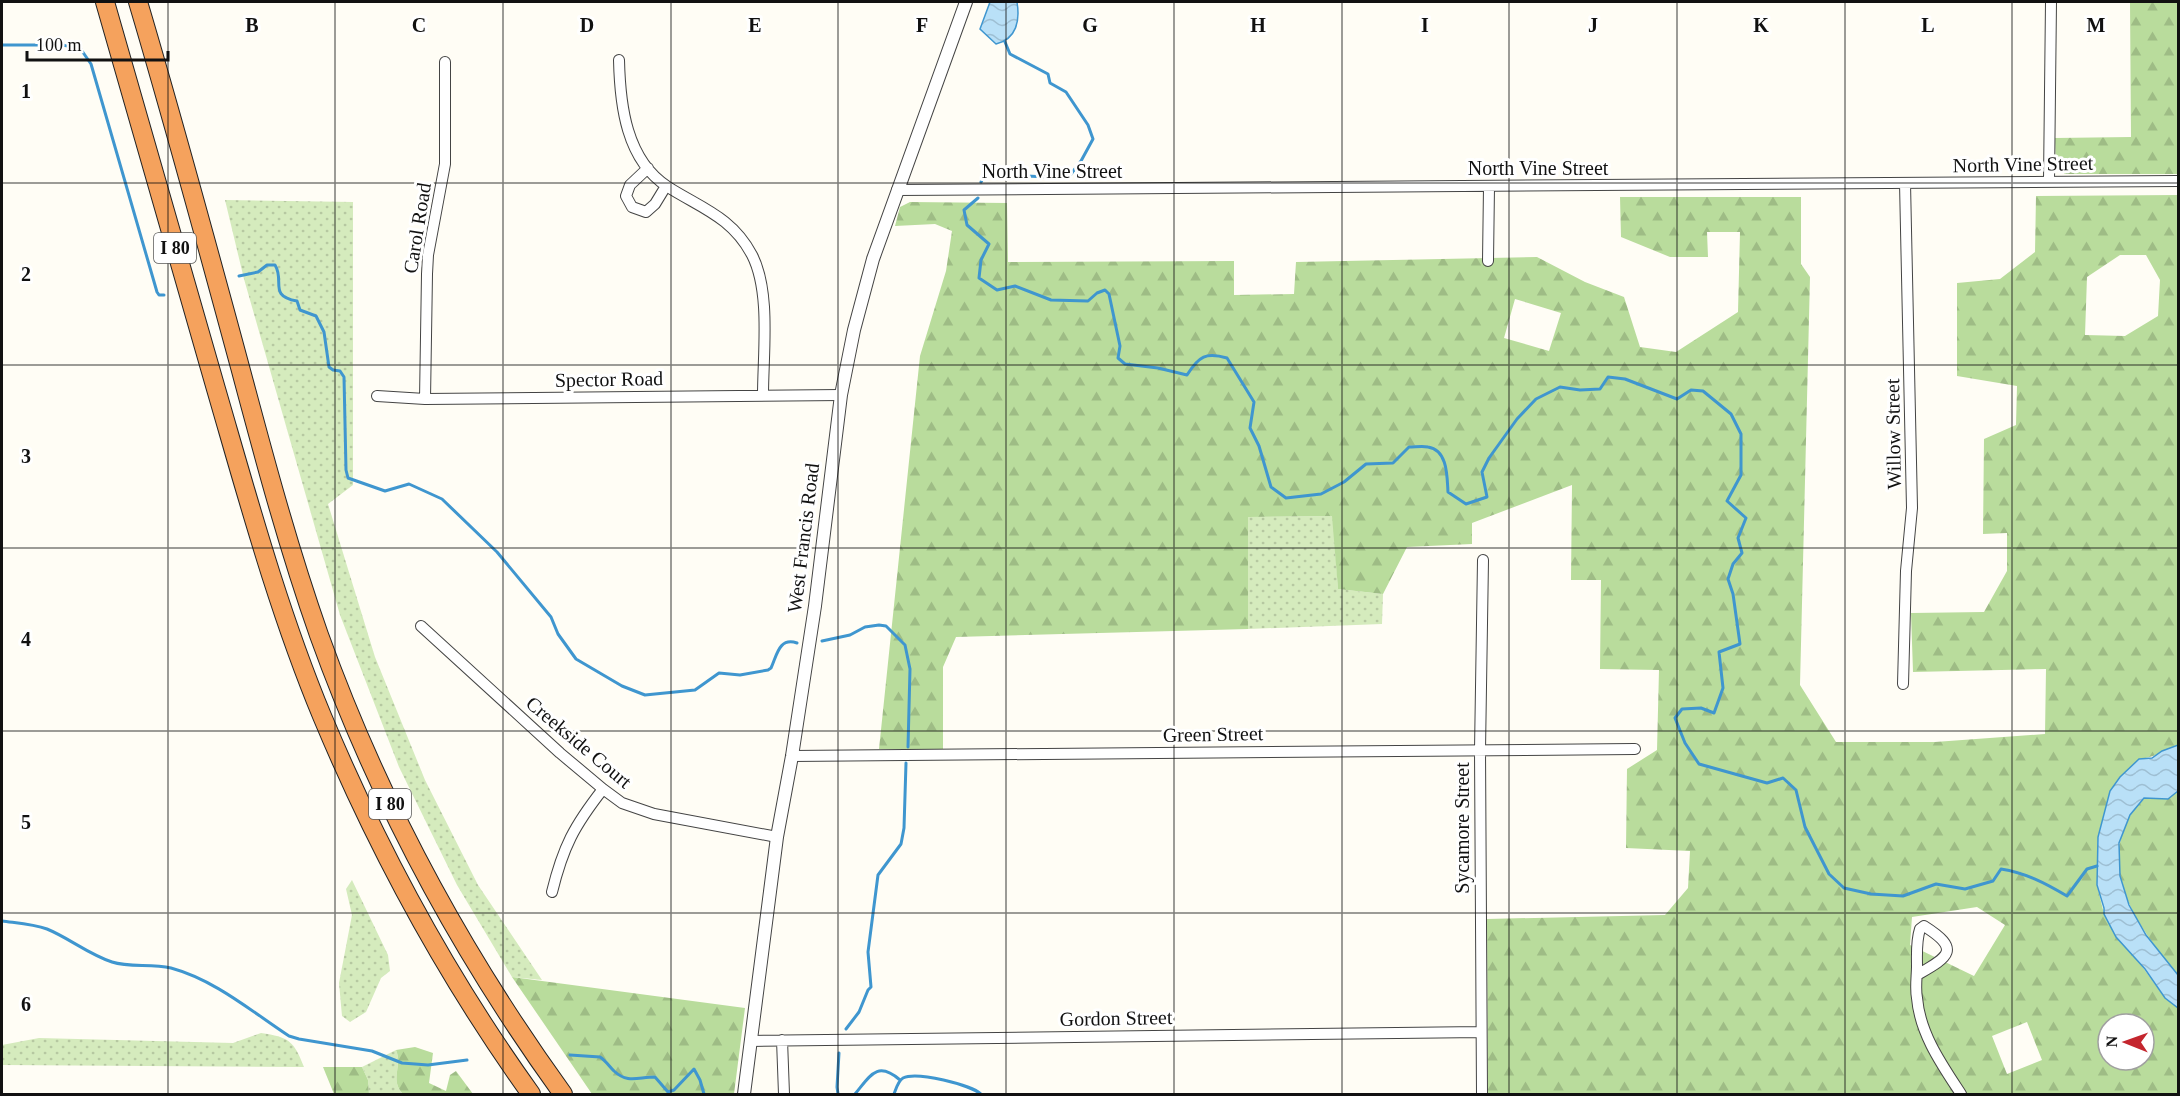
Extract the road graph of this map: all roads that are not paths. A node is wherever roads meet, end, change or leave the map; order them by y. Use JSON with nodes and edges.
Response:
{"nodes":[{"id":1,"x":105,"y":2,"type":"edge"},
{"id":2,"x":138,"y":2,"type":"edge"},
{"id":3,"x":966,"y":2,"type":"edge"},
{"id":4,"x":2051,"y":2,"type":"edge"},
{"id":5,"x":620,"y":60,"type":"dead end"},
{"id":6,"x":445,"y":62,"type":"dead end"},
{"id":7,"x":648,"y":168,"type":"junction"},
{"id":8,"x":2049,"y":180,"type":"junction"},
{"id":9,"x":2178,"y":181,"type":"edge"},
{"id":10,"x":1905,"y":183,"type":"junction"},
{"id":11,"x":666,"y":186,"type":"junction"},
{"id":12,"x":1489,"y":187,"type":"junction"},
{"id":13,"x":897,"y":190,"type":"junction"},
{"id":14,"x":1488,"y":261,"type":"dead end"},
{"id":15,"x":763,"y":394,"type":"junction"},
{"id":16,"x":841,"y":395,"type":"junction"},
{"id":17,"x":377,"y":396,"type":"dead end"},
{"id":18,"x":425,"y":399,"type":"junction"},
{"id":19,"x":1484,"y":560,"type":"dead end"},
{"id":20,"x":421,"y":626,"type":"dead end"},
{"id":21,"x":1903,"y":684,"type":"dead end"},
{"id":22,"x":1635,"y":749,"type":"dead end"},
{"id":23,"x":1479,"y":750,"type":"junction"},
{"id":24,"x":792,"y":756,"type":"junction"},
{"id":25,"x":603,"y":789,"type":"junction"},
{"id":26,"x":777,"y":837,"type":"junction"},
{"id":27,"x":552,"y":892,"type":"dead end"},
{"id":28,"x":1917,"y":975,"type":"dead end"},
{"id":29,"x":1481,"y":1032,"type":"junction"},
{"id":30,"x":782,"y":1040,"type":"junction"},
{"id":31,"x":750,"y":1041,"type":"junction"},
{"id":32,"x":531,"y":1095,"type":"edge"},
{"id":33,"x":563,"y":1095,"type":"edge"},
{"id":34,"x":744,"y":1095,"type":"edge"},
{"id":35,"x":784,"y":1095,"type":"edge"},
{"id":36,"x":1482,"y":1095,"type":"edge"},
{"id":37,"x":1961,"y":1095,"type":"edge"}],
"edges":[{"from":1,"to":32,"type":"highway","number":"I 80"},
{"from":2,"to":33,"type":"highway","number":"I 80"},
{"from":3,"to":13,"type":"street","name":"West Francis Road"},
{"from":4,"to":8,"type":"street"},
{"from":5,"to":7,"type":"street"},
{"from":6,"to":18,"type":"street","name":"Carol Road"},
{"from":7,"to":11,"type":"street"},
{"from":7,"to":11,"type":"street"},
{"from":8,"to":9,"type":"street","name":"North Vine Street"},
{"from":8,"to":10,"type":"street","name":"North Vine Street"},
{"from":10,"to":12,"type":"street","name":"North Vine Street"},
{"from":10,"to":21,"type":"street","name":"Willow Street"},
{"from":11,"to":15,"type":"street"},
{"from":12,"to":13,"type":"street","name":"North Vine Street"},
{"from":12,"to":14,"type":"street"},
{"from":13,"to":16,"type":"street","name":"West Francis Road"},
{"from":15,"to":16,"type":"street","name":"Spector Road"},
{"from":15,"to":18,"type":"street","name":"Spector Road"},
{"from":16,"to":24,"type":"street","name":"West Francis Road"},
{"from":17,"to":18,"type":"street","name":"Spector Road"},
{"from":19,"to":23,"type":"street","name":"Sycamore Street"},
{"from":20,"to":25,"type":"street","name":"Creekside Court"},
{"from":22,"to":23,"type":"street","name":"Green Street"},
{"from":23,"to":24,"type":"street","name":"Green Street"},
{"from":23,"to":29,"type":"street","name":"Sycamore Street"},
{"from":24,"to":26,"type":"street","name":"West Francis Road"},
{"from":25,"to":26,"type":"street","name":"Creekside Court"},
{"from":25,"to":27,"type":"street"},
{"from":26,"to":31,"type":"street","name":"West Francis Road"},
{"from":28,"to":37,"type":"street"},
{"from":29,"to":30,"type":"street","name":"Gordon Street"},
{"from":29,"to":36,"type":"street","name":"Sycamore Street"},
{"from":30,"to":31,"type":"street","name":"Gordon Street"},
{"from":30,"to":35,"type":"street"},
{"from":31,"to":34,"type":"street","name":"West Francis Road"}]}
